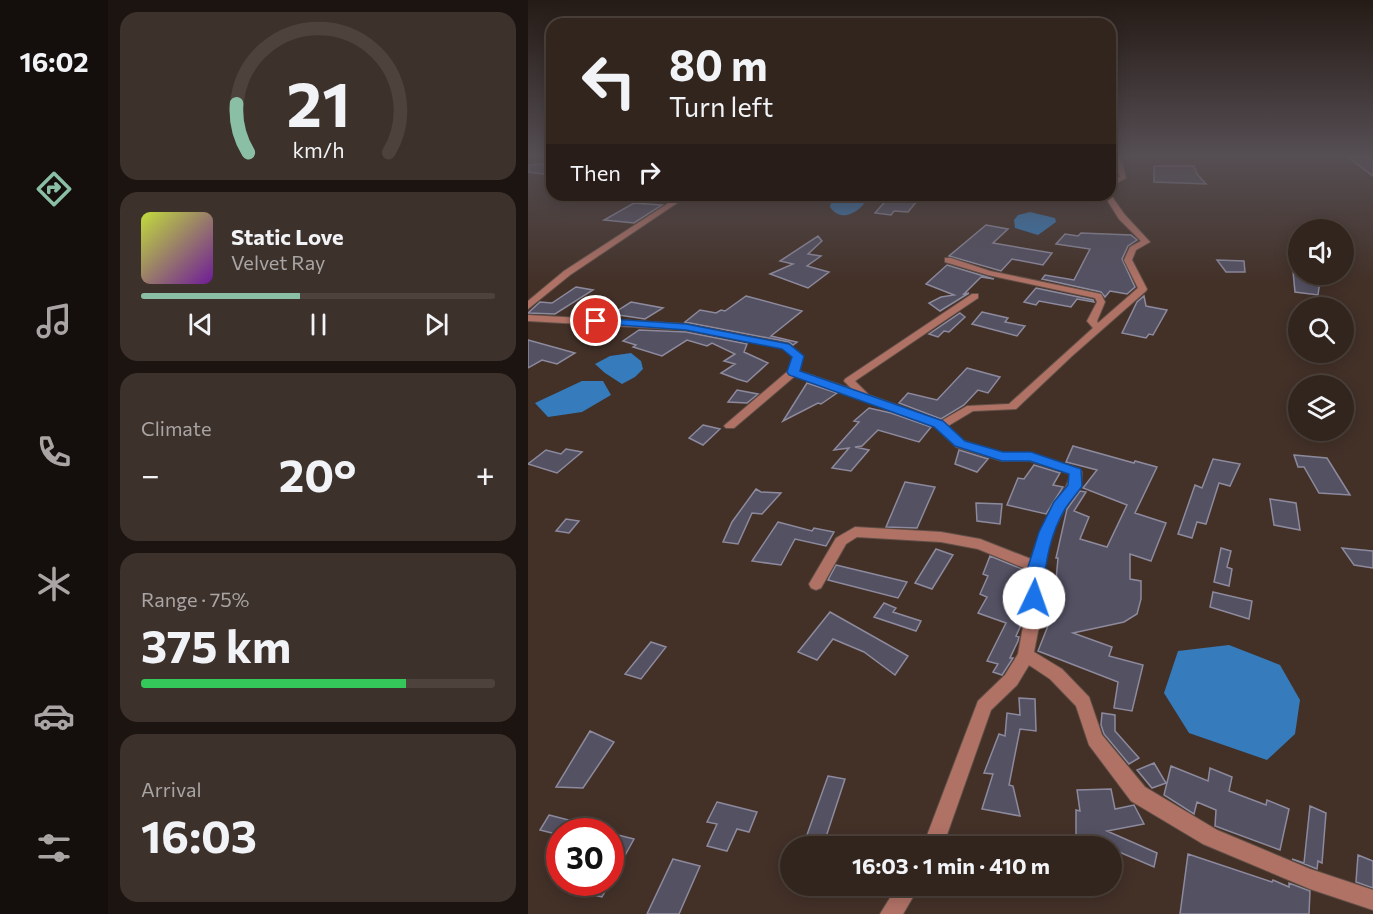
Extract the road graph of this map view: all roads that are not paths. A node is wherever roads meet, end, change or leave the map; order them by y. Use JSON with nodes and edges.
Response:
{"nodes":[{"id":1,"x":677,"y":201,"type":"edge"},
{"id":2,"x":1111,"y":201,"type":"edge"},
{"id":3,"x":948,"y":260,"type":"dead end"},
{"id":4,"x":975,"y":296,"type":"dead end"},
{"id":5,"x":528,"y":306,"type":"edge"},
{"id":6,"x":528,"y":318,"type":"edge"},
{"id":7,"x":1098,"y":328,"type":"junction"},
{"id":8,"x":793,"y":372,"type":"junction"},
{"id":9,"x":730,"y":426,"type":"dead end"},
{"id":10,"x":1036,"y":567,"type":"junction"},
{"id":11,"x":816,"y":584,"type":"dead end"},
{"id":12,"x":1026,"y":655,"type":"junction"},
{"id":13,"x":937,"y":836,"type":"edge"},
{"id":14,"x":903,"y":896,"type":"edge"},
{"id":15,"x":1373,"y":900,"type":"edge"},
{"id":16,"x":891,"y":914,"type":"edge"}],
"edges":[{"from":1,"to":5,"type":"street"},
{"from":2,"to":7,"type":"street"},
{"from":3,"to":7,"type":"street"},
{"from":4,"to":7,"type":"street"},
{"from":6,"to":8,"type":"street"},
{"from":8,"to":9,"type":"street"},
{"from":8,"to":10,"type":"street"},
{"from":10,"to":11,"type":"street"},
{"from":10,"to":12,"type":"street"},
{"from":12,"to":13,"type":"street"},
{"from":12,"to":15,"type":"street"},
{"from":14,"to":16,"type":"street"}]}
